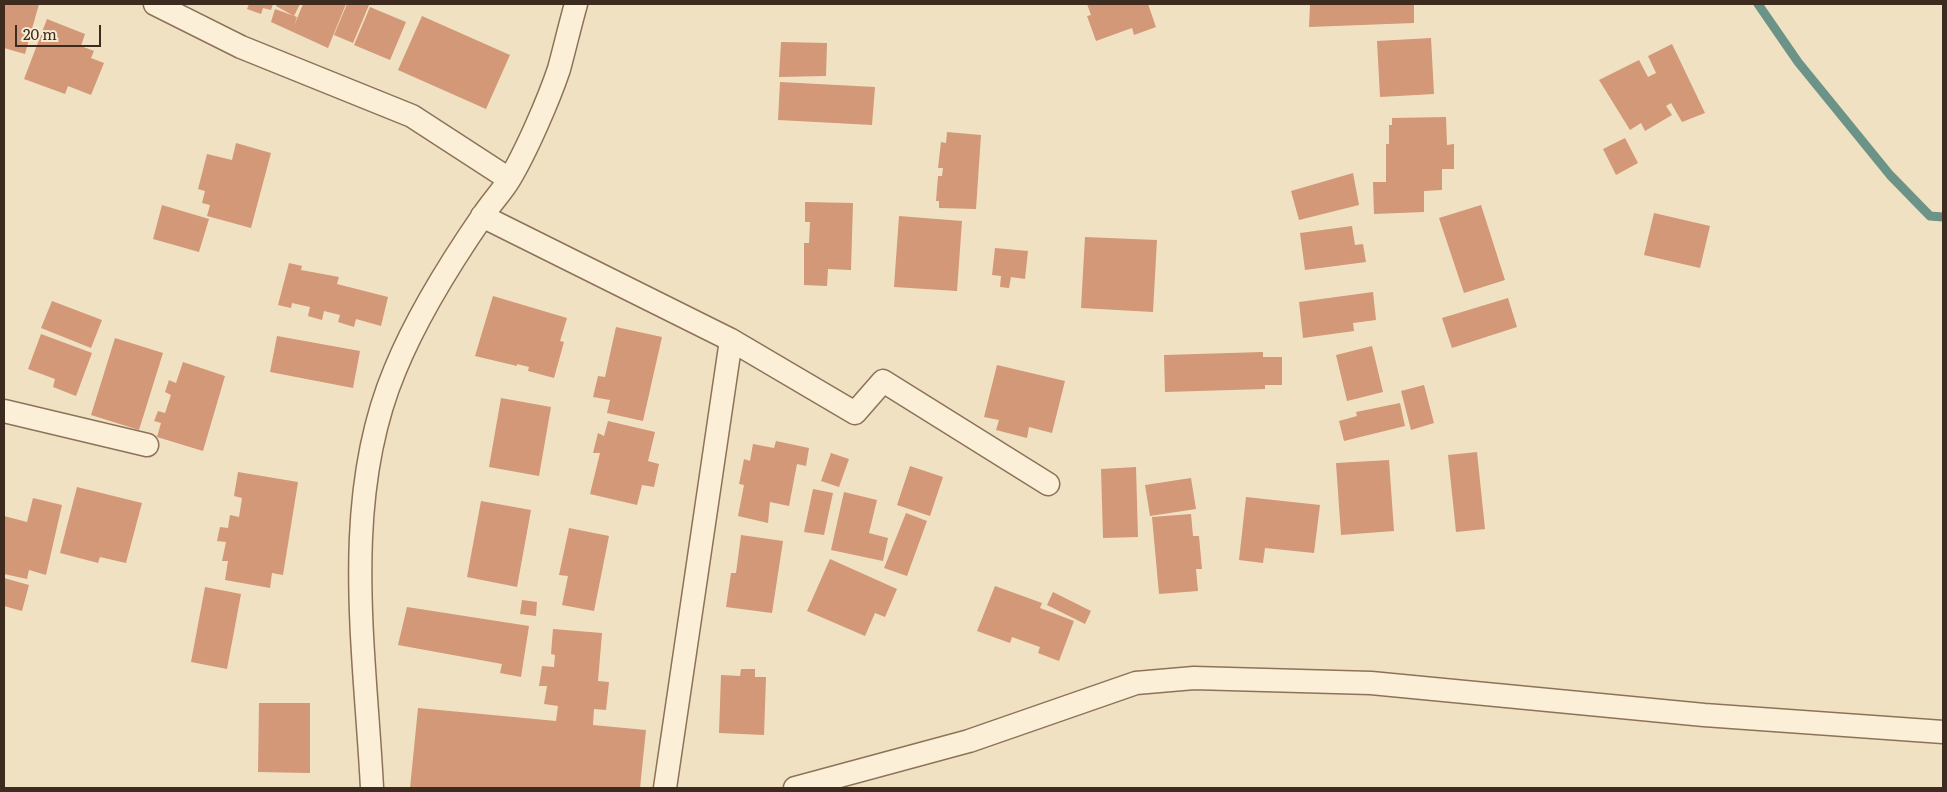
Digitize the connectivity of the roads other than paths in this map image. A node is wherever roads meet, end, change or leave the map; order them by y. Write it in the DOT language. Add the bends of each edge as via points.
graph roads {
  1 [pos="155,4"];
  2 [pos="576,4"];
  3 [pos="509,179"];
  4 [pos="482,216"];
  5 [pos="731,340"];
  6 [pos="4,411"];
  7 [pos="147,445"];
  8 [pos="1048,484"];
  9 [pos="1943,732"];
  10 [pos="372,788"];
  11 [pos="665,788"];
  12 [pos="795,788"];
  1 -- 3 [label="street" via="241,47 412,116"];
  2 -- 3 [label="street" via="558,70"];
  3 -- 4 [label="street"];
  4 -- 5 [label="street"];
  4 -- 10 [label="street" via="435,290 395,369 371,440 362,528 360,609"];
  5 -- 8 [label="street" via="855,413 883,381"];
  5 -- 11 [label="street"];
  6 -- 7 [label="street"];
  9 -- 12 [label="street" via="1704,715 1371,683 1194,678 1136,683 969,740"];
}
